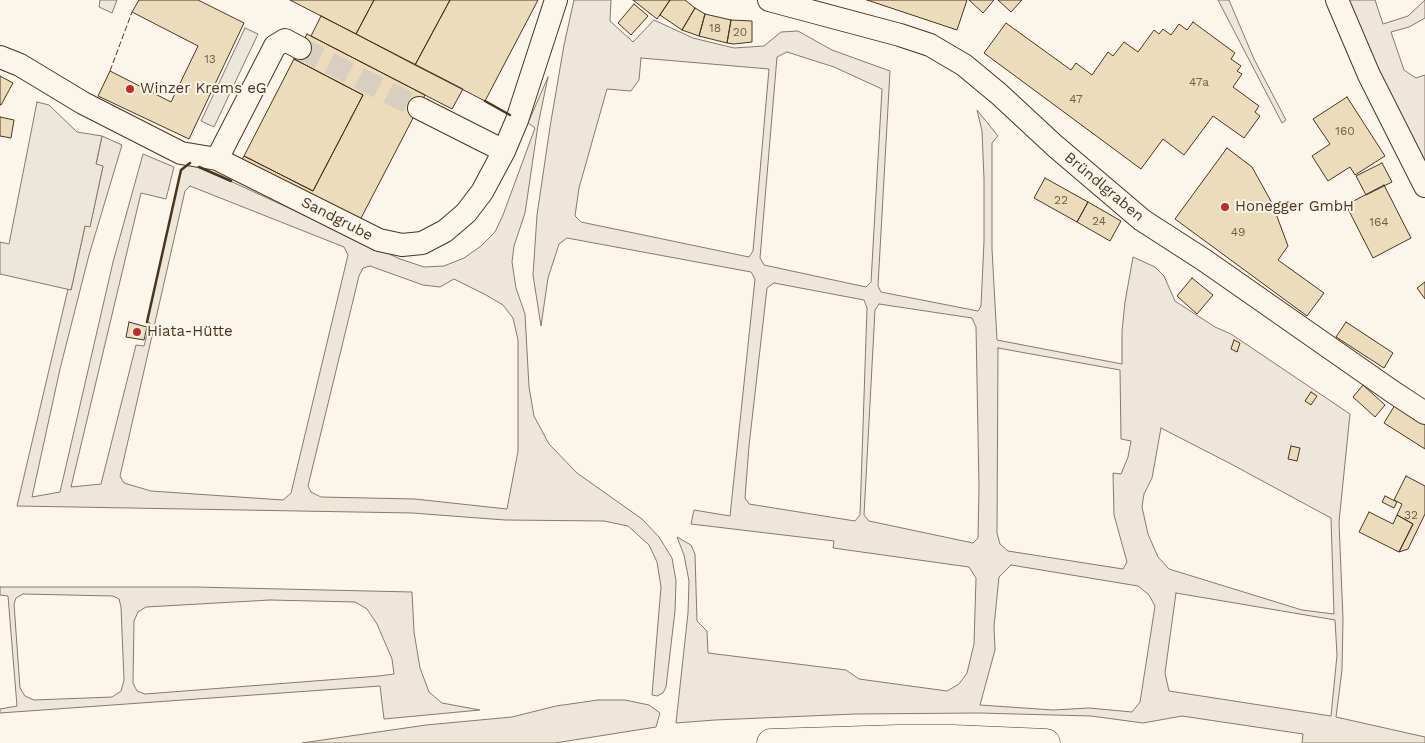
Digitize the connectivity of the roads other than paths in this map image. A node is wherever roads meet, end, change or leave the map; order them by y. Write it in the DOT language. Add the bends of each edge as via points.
graph roads {
  1 [pos="770,0"];
  2 [pos="1337,0"];
  3 [pos="552,10"];
  4 [pos="300,48"];
  5 [pos="10,61"];
  6 [pos="418,108"];
  7 [pos="504,151"];
  8 [pos="217,158"];
  9 [pos="1425,186"];
  10 [pos="1425,413"];
  11 [pos="771,743"];
  12 [pos="1046,743"];
  1 -- 10 [label="street, Bründlgraben" via="930,45 964,66 1142,220"];
  2 -- 9 [label="street" via="1369,75"];
  3 -- 7 [label="street, Sandgrube" via="528,90"];
  4 -- 8 [label="street" via="285,40 275,46"];
  5 -- 8 [label="street, Sandgrube" via="181,153"];
  6 -- 7 [label="street"];
  7 -- 8 [label="street, Sandgrube" via="482,192 466,213 445,231 422,243 402,245 379,240"];
  11 -- 12 [label="main road" via="898,739"];
}
